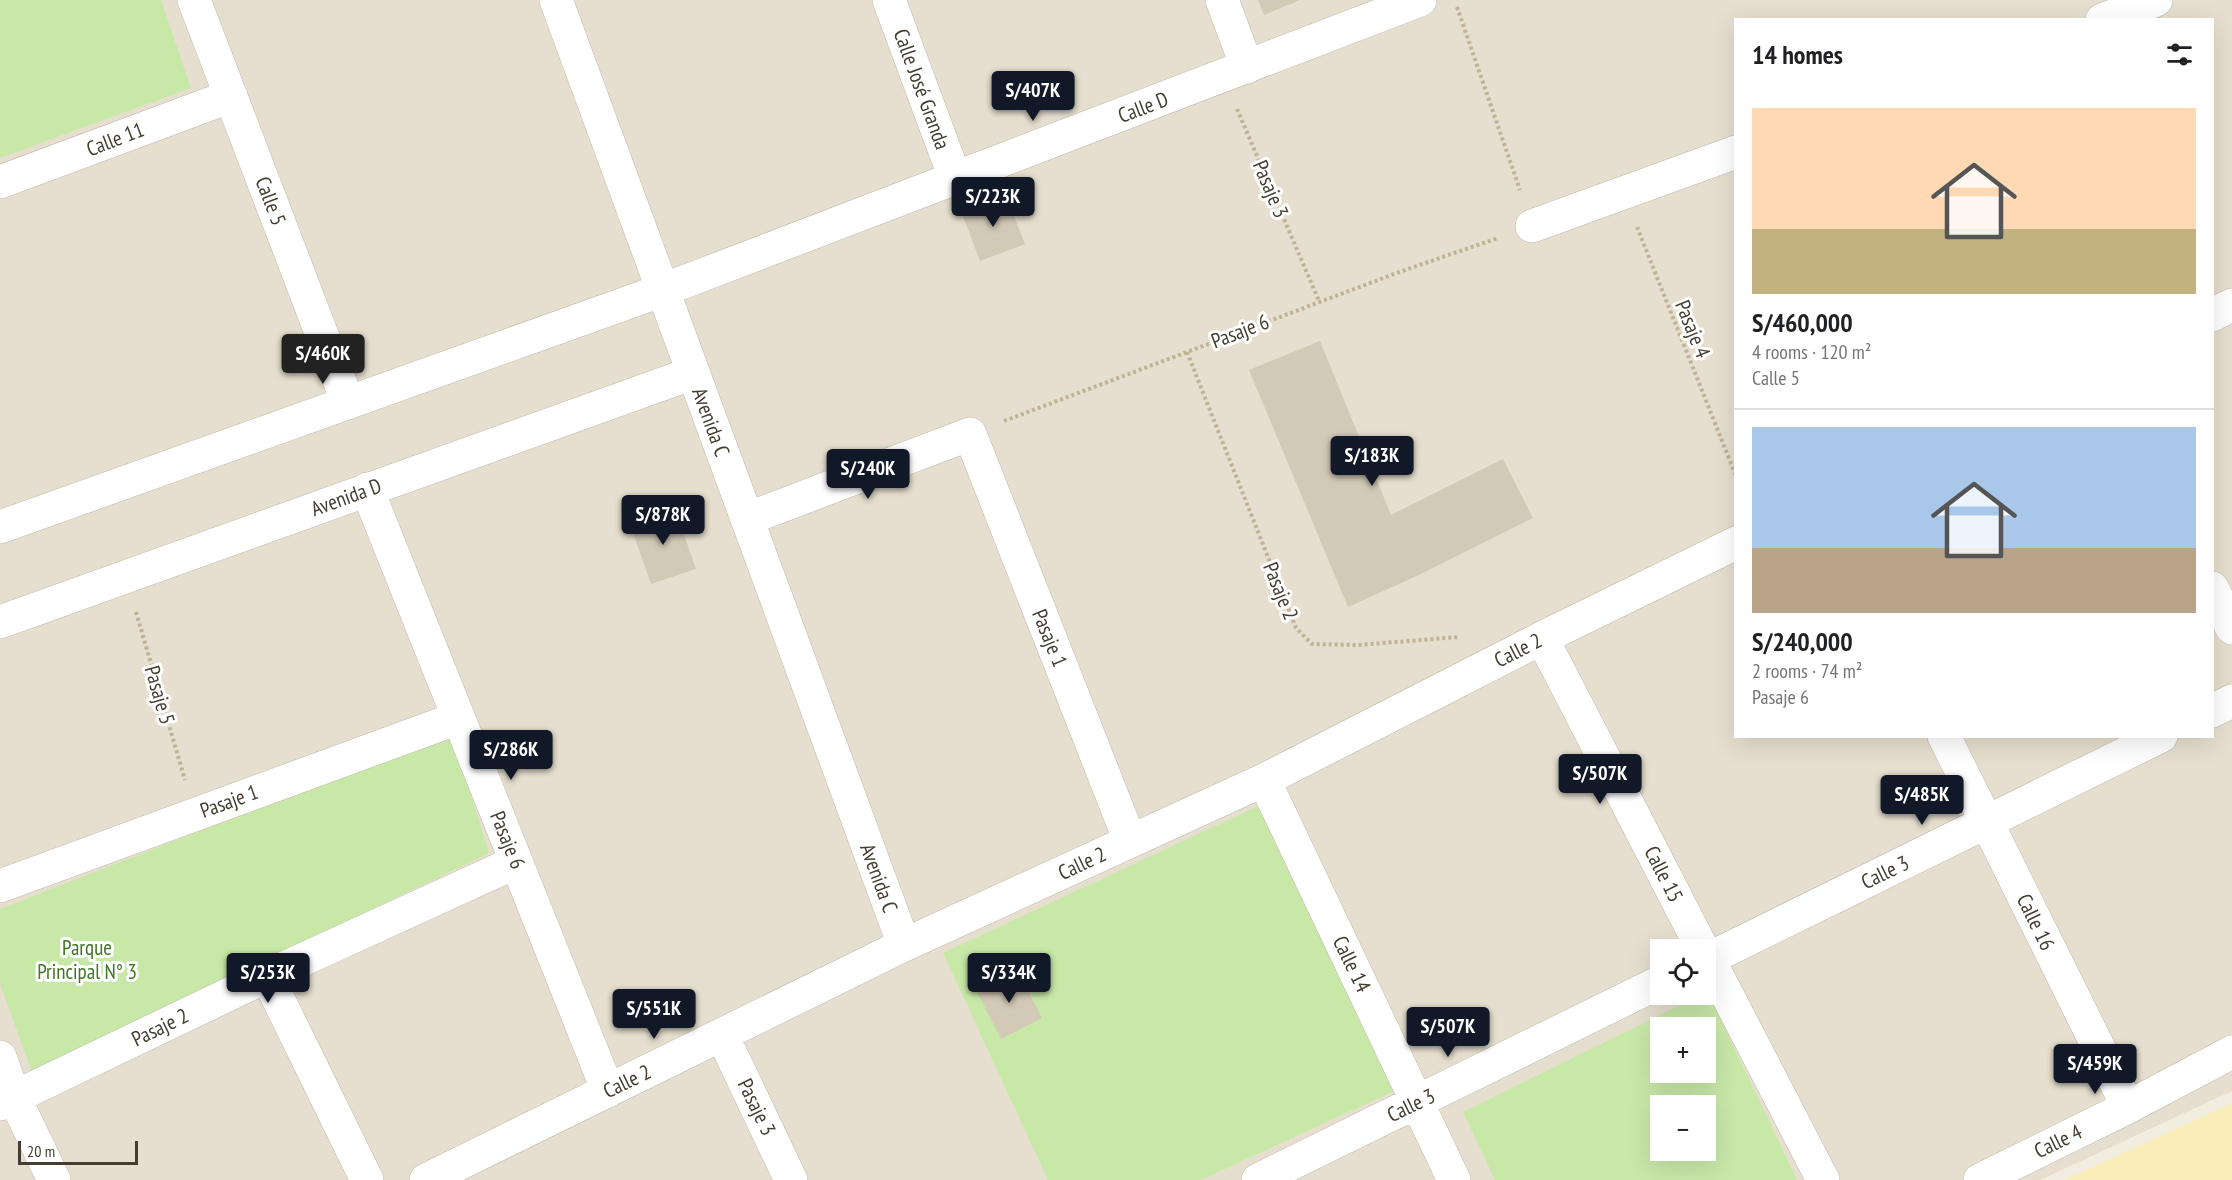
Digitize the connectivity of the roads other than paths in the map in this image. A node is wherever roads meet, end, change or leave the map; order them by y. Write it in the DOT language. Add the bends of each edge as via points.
graph roads {
  1 [pos="194,0"];
  2 [pos="556,0"];
  3 [pos="889,0"];
  4 [pos="1222,0"];
  5 [pos="1420,0"];
  6 [pos="2156,0"];
  7 [pos="2107,18"];
  8 [pos="1235,71"];
  9 [pos="231,96"];
  10 [pos="1734,153"];
  11 [pos="955,178"];
  12 [pos="0,182"];
  13 [pos="1532,226"];
  14 [pos="663,290"];
  15 [pos="2232,305"];
  16 [pos="2214,314"];
  17 [pos="693,373"];
  18 [pos="348,403"];
  19 [pos="368,489"];
  20 [pos="747,519"];
  21 [pos="0,527"];
  22 [pos="1734,544"];
  23 [pos="2214,592"];
  24 [pos="0,622"];
  25 [pos="2232,628"];
  26 [pos="1542,638"];
  27 [pos="2232,701"];
  28 [pos="2214,710"];
  29 [pos="458,718"];
  30 [pos="1945,738"];
  31 [pos="2157,738"];
  32 [pos="1264,780"];
  33 [pos="1986,822"];
  34 [pos="1130,841"];
  35 [pos="516,862"];
  36 [pos="0,886"];
  37 [pos="1697,939"];
  38 [pos="904,945"];
  39 [pos="1716,951"];
  40 [pos="1716,975"];
  41 [pos="267,976"];
  42 [pos="1650,987"];
  43 [pos="722,1035"];
  44 [pos="2232,1052"];
  45 [pos="0,1057"];
  46 [pos="608,1091"];
  47 [pos="7,1100"];
  48 [pos="1418,1102"];
  49 [pos="2128,1107"];
  50 [pos="54,1180"];
  51 [pos="367,1180"];
  52 [pos="426,1180"];
  53 [pos="791,1180"];
  54 [pos="1258,1180"];
  55 [pos="1454,1180"];
  56 [pos="1823,1180"];
  57 [pos="1980,1180"];
  1 -- 9 [label="street, Calle 5"];
  2 -- 14 [label="street, Avenida C"];
  3 -- 11 [label="street, Calle José Granda"];
  4 -- 8 [label="street"];
  5 -- 8 [label="street, Calle D"];
  6 -- 7 [label="street"];
  8 -- 11 [label="street, Calle D"];
  9 -- 12 [label="street, Calle 11"];
  9 -- 18 [label="street, Calle 5"];
  10 -- 13 [label="street"];
  11 -- 14 [label="street, Calle D"];
  14 -- 17 [label="street, Avenida C"];
  14 -- 18 [label="street"];
  15 -- 16 [label="street"];
  17 -- 19 [label="street, Avenida D"];
  17 -- 20 [label="street, Avenida C"];
  18 -- 21 [label="street"];
  19 -- 24 [label="street, Avenida D"];
  19 -- 29 [label="street, Pasaje 6"];
  20 -- 34 [label="street, Pasaje 1" via="970,434"];
  20 -- 38 [label="street, Avenida C"];
  22 -- 26 [label="street, Calle 2"];
  23 -- 25 [label="street"];
  26 -- 32 [label="street, Calle 2"];
  26 -- 37 [label="street, Calle 15"];
  27 -- 28 [label="street"];
  29 -- 35 [label="street, Pasaje 6"];
  29 -- 36 [label="street, Pasaje 1"];
  30 -- 33 [label="street, Calle 16"];
  31 -- 33 [label="street, Calle 3"];
  32 -- 34 [label="street, Calle 2"];
  32 -- 48 [label="street, Calle 14"];
  33 -- 39 [label="street, Calle 3"];
  33 -- 49 [label="street, Calle 16"];
  34 -- 38 [label="street, Calle 2"];
  35 -- 41 [label="street, Pasaje 2"];
  35 -- 46 [label="street, Pasaje 6"];
  38 -- 43 [label="street, Calle 2"];
  40 -- 56 [label="street, Calle 15"];
  41 -- 47 [label="street, Pasaje 2"];
  41 -- 51 [label="street"];
  42 -- 48 [label="street, Calle 3"];
  43 -- 46 [label="street, Calle 2"];
  43 -- 53 [label="street, Pasaje 3"];
  44 -- 49 [label="street, Calle 4"];
  45 -- 47 [label="street"];
  46 -- 52 [label="street, Calle 2"];
  47 -- 50 [label="street"];
  48 -- 54 [label="street, Calle 3"];
  48 -- 55 [label="street, Calle 14"];
  49 -- 57 [label="street, Calle 4"];
}
